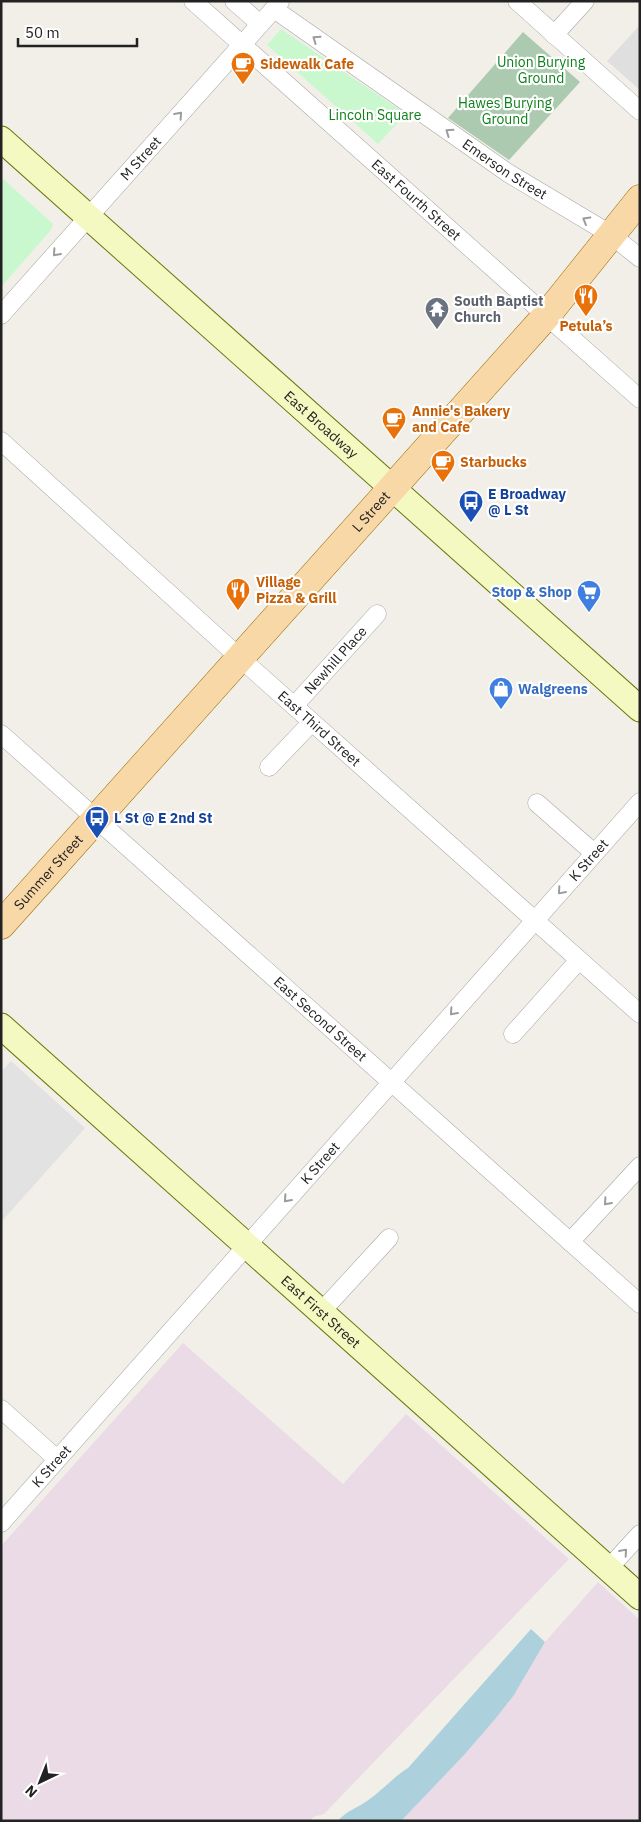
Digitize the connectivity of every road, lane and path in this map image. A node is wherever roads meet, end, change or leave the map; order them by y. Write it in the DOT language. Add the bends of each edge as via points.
graph roads {
  1 [pos="193,1"];
  2 [pos="234,1"];
  3 [pos="585,1"];
  4 [pos="525,4"];
  5 [pos="277,5"];
  6 [pos="260,24"];
  7 [pos="554,35"];
  8 [pos="242,45"];
  9 [pos="640,111"];
  10 [pos="1,140"];
  11 [pos="640,199"];
  12 [pos="89,217"];
  13 [pos="610,234"];
  14 [pos="640,258"];
  15 [pos="1,315"];
  16 [pos="546,315"];
  17 [pos="640,399"];
  18 [pos="1,441"];
  19 [pos="391,488"];
  20 [pos="377,614"];
  21 [pos="239,657"];
  22 [pos="294,706"];
  23 [pos="640,709"];
  24 [pos="312,722"];
  25 [pos="1,734"];
  26 [pos="269,767"];
  27 [pos="640,802"];
  28 [pos="537,803"];
  29 [pos="95,818"];
  30 [pos="594,853"];
  31 [pos="535,920"];
  32 [pos="1,925"];
  33 [pos="579,960"];
  34 [pos="640,1014"];
  35 [pos="1,1026"];
  36 [pos="513,1034"];
  37 [pos="391,1082"];
  38 [pos="640,1166"];
  39 [pos="389,1238"];
  40 [pos="570,1242"];
  41 [pos="247,1245"];
  42 [pos="640,1304"];
  43 [pos="321,1312"];
  44 [pos="1,1408"];
  45 [pos="57,1459"];
  46 [pos="1,1523"];
  47 [pos="640,1534"];
  48 [pos="608,1569"];
  49 [pos="640,1597"];
  1 -- 8 [label="street, East Fourth Street"];
  2 -- 6 [label="street"];
  3 -- 7 [label="street"];
  4 -- 7 [label="street"];
  5 -- 6 [label="street, M Street"];
  13 -- 5 [label="street, Emerson Street, one-way" via="508,173"];
  6 -- 8 [label="street, M Street"];
  7 -- 9 [label="street"];
  12 -- 8 [label="street, M Street, one-way"];
  8 -- 16 [label="street, East Fourth Street"];
  10 -- 12 [label="main road, East Broadway"];
  11 -- 13 [label="main road, L Street"];
  12 -- 15 [label="street, M Street, one-way"];
  12 -- 19 [label="main road, East Broadway"];
  13 -- 14 [label="street, Emerson Street"];
  13 -- 16 [label="main road, L Street"];
  16 -- 17 [label="street, East Fourth Street"];
  16 -- 19 [label="main road, L Street"];
  18 -- 21 [label="street, East Third Street"];
  19 -- 21 [label="main road, L Street"];
  19 -- 23 [label="main road, East Broadway"];
  20 -- 22 [label="street, Newhill Place"];
  21 -- 22 [label="street, East Third Street"];
  21 -- 29 [label="main road, L Street"];
  22 -- 24 [label="street, East Third Street"];
  24 -- 26 [label="street"];
  24 -- 31 [label="street, East Third Street"];
  25 -- 29 [label="street, East Second Street"];
  27 -- 30 [label="street, K Street"];
  28 -- 30 [label="street"];
  29 -- 32 [label="main road, Summer Street"];
  29 -- 37 [label="street, East Second Street"];
  30 -- 31 [label="street, K Street, one-way"];
  31 -- 33 [label="street, East Third Street"];
  31 -- 37 [label="street, K Street, one-way"];
  33 -- 34 [label="street, East Third Street"];
  33 -- 36 [label="street"];
  35 -- 41 [label="main road, East First Street"];
  37 -- 40 [label="street, East Second Street"];
  37 -- 41 [label="street, K Street, one-way"];
  38 -- 40 [label="street, one-way"];
  39 -- 43 [label="street"];
  40 -- 42 [label="street, East Second Street"];
  41 -- 43 [label="main road, East First Street"];
  41 -- 45 [label="street, K Street"];
  43 -- 48 [label="main road, East First Street"];
  44 -- 45 [label="street"];
  45 -- 46 [label="street, K Street"];
  48 -- 47 [label="street, one-way"];
  48 -- 49 [label="main road, East First Street"];
}
